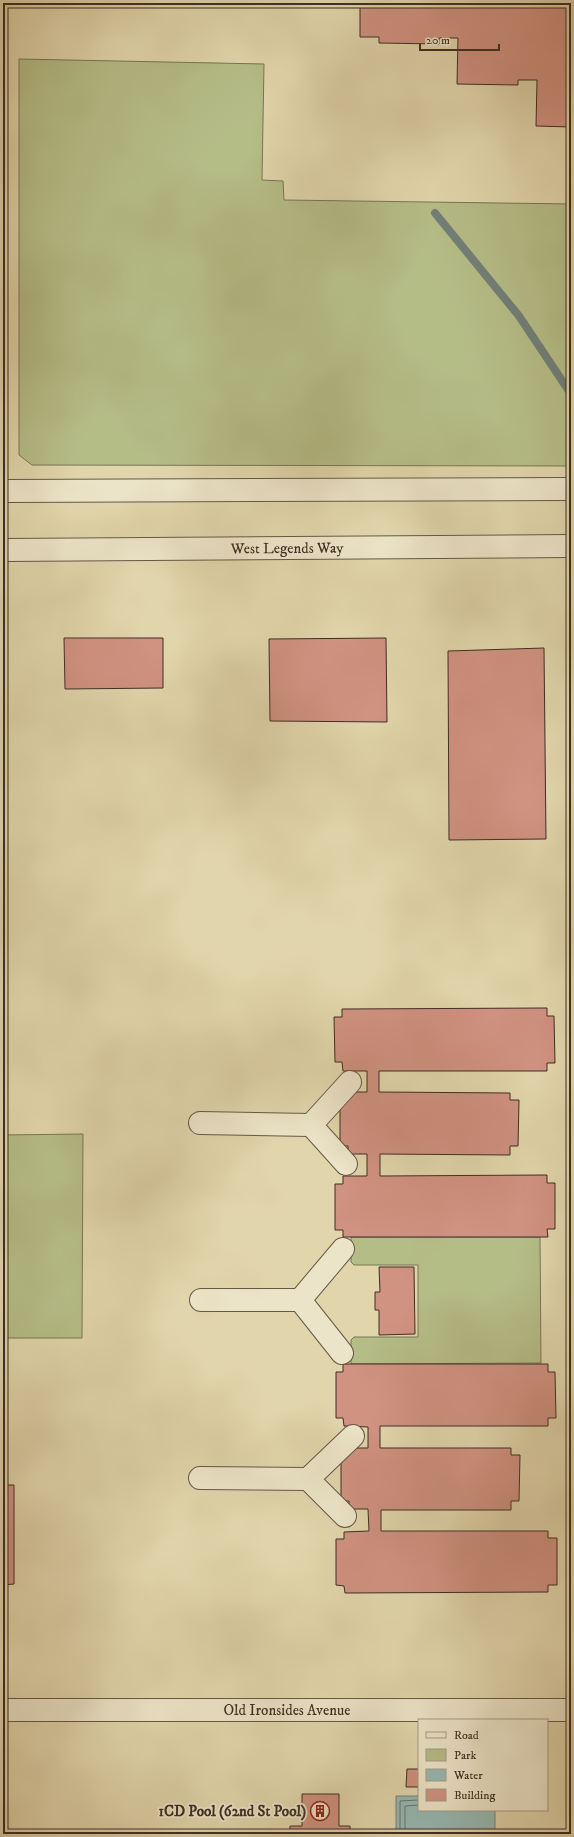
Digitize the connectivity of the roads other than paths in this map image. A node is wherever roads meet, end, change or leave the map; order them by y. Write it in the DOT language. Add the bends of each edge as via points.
graph roads {
  1 [pos="571,489"];
  2 [pos="3,491"];
  3 [pos="571,546"];
  4 [pos="3,550"];
  5 [pos="350,1082"];
  6 [pos="200,1123"];
  7 [pos="311,1125"];
  8 [pos="346,1164"];
  9 [pos="343,1249"];
  10 [pos="201,1300"];
  11 [pos="300,1300"];
  12 [pos="342,1353"];
  13 [pos="353,1436"];
  14 [pos="200,1478"];
  15 [pos="308,1479"];
  16 [pos="345,1516"];
  17 [pos="3,1710"];
  18 [pos="571,1710"];
  1 -- 2 [label="street"];
  3 -- 4 [label="street, West Legends Way"];
  5 -- 7 [label="street"];
  6 -- 7 [label="street"];
  7 -- 8 [label="street"];
  9 -- 11 [label="street"];
  10 -- 11 [label="street"];
  11 -- 12 [label="street"];
  13 -- 15 [label="street"];
  14 -- 15 [label="street"];
  15 -- 16 [label="street"];
  17 -- 18 [label="street, Old Ironsides Avenue"];
}
